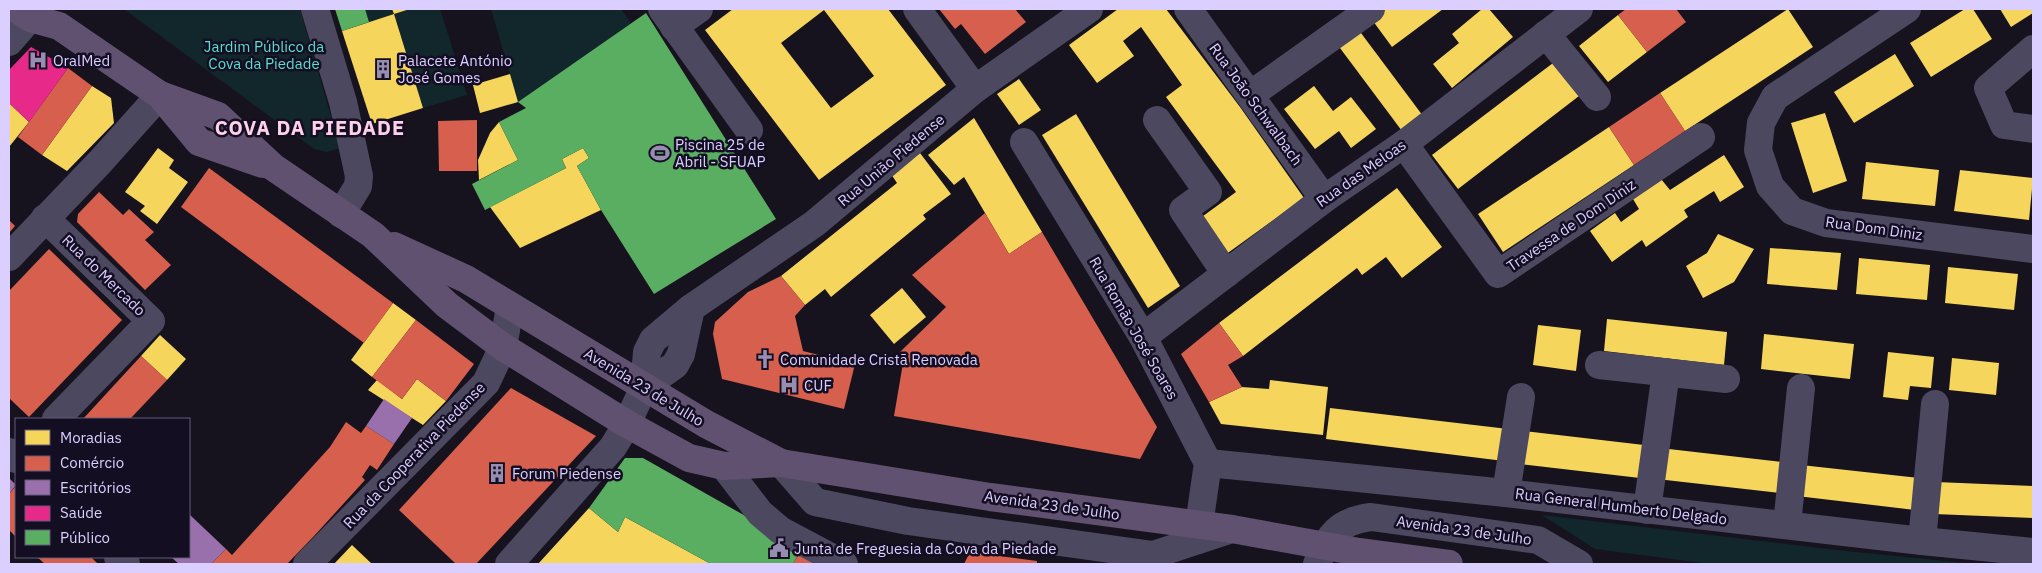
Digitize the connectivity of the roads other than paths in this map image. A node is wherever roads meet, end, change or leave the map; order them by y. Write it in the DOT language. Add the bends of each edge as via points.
graph roads {
  1 [pos="315,9"];
  2 [pos="699,9"];
  3 [pos="917,9"];
  4 [pos="1089,9"];
  5 [pos="1188,9"];
  6 [pos="1579,9"];
  7 [pos="1907,9"];
  8 [pos="1368,10"];
  9 [pos="668,18"];
  10 [pos="45,19"];
  11 [pos="1546,34"];
  12 [pos="9,42"];
  13 [pos="2033,49"];
  14 [pos="975,89"];
  15 [pos="160,95"];
  16 [pos="1250,95"];
  17 [pos="1597,97"];
  18 [pos="1157,120"];
  19 [pos="2033,129"];
  20 [pos="749,130"];
  21 [pos="1702,138"];
  22 [pos="1024,142"];
  23 [pos="1404,144"];
  24 [pos="1324,199"];
  25 [pos="340,214"];
  26 [pos="45,218"];
  27 [pos="373,235"];
  28 [pos="2033,248"];
  29 [pos="9,257"];
  30 [pos="1226,274"];
  31 [pos="510,306"];
  32 [pos="1143,337"];
  33 [pos="503,347"];
  34 [pos="1599,365"];
  35 [pos="1666,372"];
  36 [pos="1726,378"];
  37 [pos="644,387"];
  38 [pos="1801,388"];
  39 [pos="1521,397"];
  40 [pos="1935,404"];
  41 [pos="57,418"];
  42 [pos="627,424"];
  43 [pos="781,463"];
  44 [pos="1208,463"];
  45 [pos="724,466"];
  46 [pos="1506,493"];
  47 [pos="990,497"];
  48 [pos="1647,510"];
  49 [pos="1200,525"];
  50 [pos="1787,525"];
  51 [pos="1232,529"];
  52 [pos="985,533"];
  53 [pos="1922,541"];
  54 [pos="2033,552"];
  55 [pos="1320,555"];
  56 [pos="1361,558"];
  57 [pos="307,564"];
  58 [pos="509,564"];
  59 [pos="844,564"];
  60 [pos="1449,564"];
  61 [pos="1578,564"];
  1 -- 25 [label="street" via="344,102 359,176 358,186"];
  2 -- 9 [label="street"];
  3 -- 14 [label="street"];
  4 -- 14 [label="street, Rua União Piedense"];
  5 -- 16 [label="street, Rua João Schwalbach"];
  6 -- 11 [label="street, Rua das Meloas"];
  7 -- 28 [label="street, Rua Dom Diniz" via="1775,97 1761,123 1758,150 1770,186 1792,211 1826,223"];
  8 -- 16 [label="street"];
  9 -- 20 [label="street"];
  10 -- 12 [label="street"];
  10 -- 15 [label="main road"];
  11 -- 17 [label="street"];
  11 -- 23 [label="street, Rua das Meloas"];
  13 -- 19 [label="street" via="1988,88 2004,125"];
  14 -- 37 [label="street, Rua União Piedense" via="814,224 692,308 653,340 647,352"];
  15 -- 25 [label="main road" via="199,142 273,167"];
  15 -- 26 [label="street"];
  16 -- 24 [label="street, Rua João Schwalbach"];
  18 -- 30 [label="street" via="1208,192 1183,210"];
  21 -- 23 [label="street, Travessa de Dom Diniz" via="1498,274"];
  22 -- 32 [label="street, Rua Romão José Soares"];
  23 -- 24 [label="street, Rua das Meloas"];
  24 -- 30 [label="street, Rua das Meloas"];
  25 -- 27 [label="main road"];
  26 -- 29 [label="street"];
  26 -- 41 [label="street, Rua do Mercado" via="151,320"];
  27 -- 31 [label="main road, Avenida 23 de Julho" via="466,279"];
  27 -- 33 [label="main road, Avenida 23 de Julho" via="447,306"];
  30 -- 32 [label="street, Rua das Meloas"];
  31 -- 33 [label="street, Rua da Cooperativa Piedense"];
  31 -- 37 [label="main road, Avenida 23 de Julho"];
  32 -- 44 [label="street, Rua Romão José Soares"];
  33 -- 42 [label="main road, Avenida 23 de Julho"];
  33 -- 57 [label="street, Rua da Cooperativa Piedense" via="486,383"];
  34 -- 35 [label="street"];
  35 -- 36 [label="street"];
  35 -- 48 [label="street"];
  37 -- 42 [label="street, Rua União Piedense"];
  37 -- 43 [label="main road, Avenida 23 de Julho"];
  38 -- 50 [label="street"];
  39 -- 46 [label="street"];
  40 -- 53 [label="street"];
  42 -- 45 [label="main road, Avenida 23 de Julho" via="688,458"];
  42 -- 58 [label="street, Rua União Piedense" via="613,447"];
  43 -- 45 [label="main road, Avenida 23 de Julho"];
  43 -- 47 [label="main road, Avenida 23 de Julho"];
  43 -- 52 [label="street" via="815,502"];
  44 -- 46 [label="street, Rua General Humberto Delgado"];
  44 -- 49 [label="street"];
  45 -- 59 [label="street" via="760,513 780,530"];
  46 -- 48 [label="street, Rua General Humberto Delgado"];
  47 -- 49 [label="main road, Avenida 23 de Julho"];
  47 -- 52 [label="street"];
  48 -- 50 [label="street, Rua General Humberto Delgado"];
  49 -- 51 [label="main road, Avenida 23 de Julho"];
  50 -- 53 [label="street, Rua General Humberto Delgado"];
  51 -- 52 [label="street" via="1153,555"];
  51 -- 55 [label="main road, Avenida 23 de Julho"];
  53 -- 54 [label="street, Rua General Humberto Delgado"];
  55 -- 56 [label="main road, Avenida 23 de Julho"];
  55 -- 61 [label="street, Avenida 23 de Julho" via="1337,530 1358,519 1371,517 1538,540"];
  56 -- 60 [label="main road, Avenida 23 de Julho"];
}
